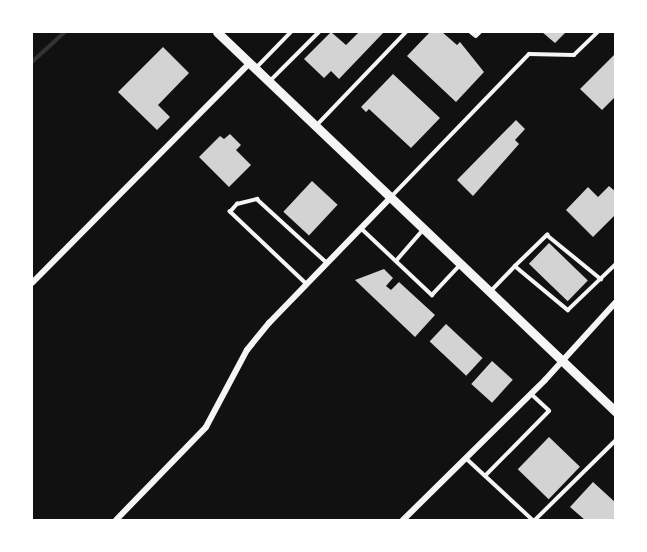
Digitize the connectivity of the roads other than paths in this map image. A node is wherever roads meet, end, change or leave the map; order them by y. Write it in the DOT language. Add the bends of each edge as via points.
graph roads {
  1 [pos="218,32"];
  2 [pos="291,32"];
  3 [pos="319,32"];
  4 [pos="406,32"];
  5 [pos="471,32"];
  6 [pos="480,32"];
  7 [pos="598,32"];
  8 [pos="253,66"];
  9 [pos="269,82"];
  10 [pos="316,126"];
  11 [pos="390,198"];
  12 [pos="361,228"];
  13 [pos="424,230"];
  14 [pos="396,261"];
  15 [pos="327,263"];
  16 [pos="460,264"];
  17 [pos="615,264"];
  18 [pos="515,266"];
  19 [pos="601,279"];
  20 [pos="32,284"];
  21 [pos="306,284"];
  22 [pos="490,292"];
  23 [pos="615,302"];
  24 [pos="561,361"];
  25 [pos="531,394"];
  26 [pos="615,412"];
  27 [pos="615,440"];
  28 [pos="466,458"];
  29 [pos="485,476"];
  30 [pos="116,520"];
  31 [pos="403,520"];
  32 [pos="534,520"];
  1 -- 8 [label="main road"];
  2 -- 8 [label="lane"];
  3 -- 9 [label="lane"];
  4 -- 10 [label="lane"];
  5 -- 6 [label="lane" via="476,36"];
  7 -- 11 [label="lane" via="574,55 529,54"];
  8 -- 9 [label="main road"];
  8 -- 20 [label="street"];
  9 -- 10 [label="main road"];
  10 -- 11 [label="main road"];
  11 -- 12 [label="street"];
  11 -- 13 [label="main road"];
  12 -- 14 [label="lane"];
  12 -- 15 [label="street"];
  13 -- 14 [label="lane"];
  13 -- 16 [label="main road"];
  14 -- 16 [label="lane" via="432,295"];
  15 -- 21 [label="street"];
  15 -- 21 [label="lane" via="257,199 237,204 230,212"];
  16 -- 22 [label="main road"];
  17 -- 19 [label="lane"];
  18 -- 19 [label="lane" via="568,310"];
  18 -- 19 [label="lane" via="547,235"];
  18 -- 22 [label="lane"];
  21 -- 30 [label="street" via="247,350 206,427"];
  22 -- 24 [label="main road"];
  23 -- 24 [label="street"];
  24 -- 25 [label="street"];
  24 -- 26 [label="main road"];
  25 -- 28 [label="street"];
  25 -- 29 [label="lane" via="549,411"];
  27 -- 32 [label="lane"];
  28 -- 29 [label="lane"];
  28 -- 31 [label="street"];
  29 -- 32 [label="lane"];
}
